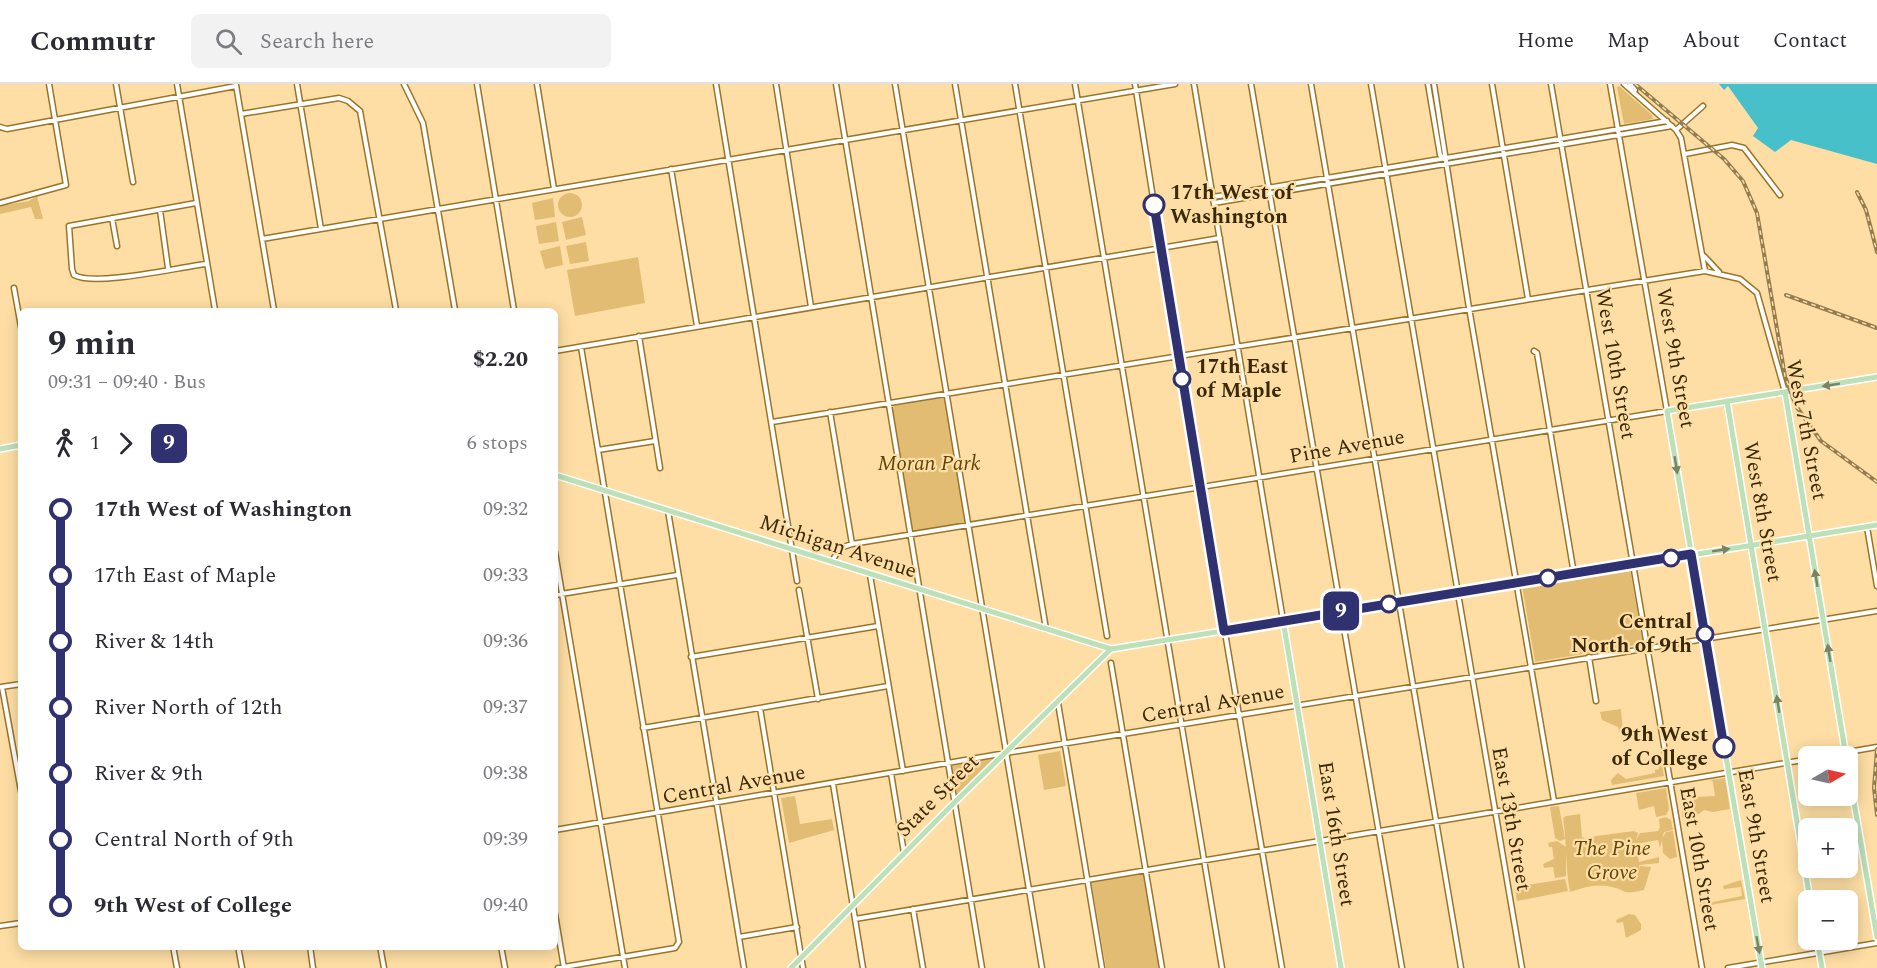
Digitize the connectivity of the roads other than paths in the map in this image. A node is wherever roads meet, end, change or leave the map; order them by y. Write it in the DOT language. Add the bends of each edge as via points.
graph roads {
  1 [pos="50,84"];
  2 [pos="116,84"];
  3 [pos="177,84"];
  4 [pos="297,84"];
  5 [pos="404,84"];
  6 [pos="477,84"];
  7 [pos="537,84"];
  8 [pos="716,84"];
  9 [pos="776,84"];
  10 [pos="836,84"];
  11 [pos="896,84"];
  12 [pos="955,84"];
  13 [pos="1015,84"];
  14 [pos="1075,84"];
  15 [pos="1135,84"];
  16 [pos="1174,84"];
  17 [pos="1194,84"];
  18 [pos="1251,84"];
  19 [pos="1311,84"];
  20 [pos="1371,84"];
  21 [pos="1428,84"];
  22 [pos="1434,84"];
  23 [pos="1492,84"];
  24 [pos="1551,84"];
  25 [pos="1624,84"];
  26 [pos="1629,84"];
  27 [pos="236,85"];
  28 [pos="1611,85"];
  29 [pos="1136,90"];
  30 [pos="179,97"];
  31 [pos="1641,98"];
  32 [pos="1078,100"];
  33 [pos="300,104"];
  34 [pos="1703,106"];
  35 [pos="120,107"];
  36 [pos="1019,110"];
  37 [pos="241,114"];
  38 [pos="55,120"];
  39 [pos="960,120"];
  40 [pos="1667,122"];
  41 [pos="1672,126"];
  42 [pos="0,127"];
  43 [pos="903,130"];
  44 [pos="1676,130"];
  45 [pos="1619,132"];
  46 [pos="845,140"];
  47 [pos="1561,142"];
  48 [pos="787,150"];
  49 [pos="1503,152"];
  50 [pos="1685,154"];
  51 [pos="728,160"];
  52 [pos="1444,162"];
  53 [pos="671,169"];
  54 [pos="1386,172"];
  55 [pos="1328,181"];
  56 [pos="133,182"];
  57 [pos="554,189"];
  58 [pos="1270,191"];
  59 [pos="1780,195"];
  60 [pos="1213,197"];
  61 [pos="496,199"];
  62 [pos="0,202"];
  63 [pos="196,203"];
  64 [pos="1214,203"];
  65 [pos="438,209"];
  66 [pos="159,210"];
  67 [pos="112,218"];
  68 [pos="381,219"];
  69 [pos="321,229"];
  70 [pos="1220,238"];
  71 [pos="262,239"];
  72 [pos="117,246"];
  73 [pos="1160,248"];
  74 [pos="1702,252"];
  75 [pos="1104,258"];
  76 [pos="206,264"];
  77 [pos="1044,267"];
  78 [pos="168,268"];
  79 [pos="1704,271"];
  80 [pos="1719,272"];
  81 [pos="986,278"];
  82 [pos="1644,281"];
  83 [pos="14,288"];
  84 [pos="928,288"];
  85 [pos="1587,290"];
  86 [pos="870,297"];
  87 [pos="1528,299"];
  88 [pos="811,307"];
  89 [pos="215,308"];
  90 [pos="274,308"];
  91 [pos="396,308"];
  92 [pos="454,308"];
  93 [pos="514,308"];
  94 [pos="1469,309"];
  95 [pos="18,310"];
  96 [pos="754,316"];
  97 [pos="1412,317"];
  98 [pos="697,326"];
  99 [pos="1353,327"];
  100 [pos="639,336"];
  101 [pos="1294,336"];
  102 [pos="1237,345"];
  103 [pos="581,347"];
  104 [pos="558,351"];
  105 [pos="1534,351"];
  106 [pos="1178,356"];
  107 [pos="1122,365"];
  108 [pos="1062,375"];
  109 [pos="1877,377"];
  110 [pos="1005,385"];
  111 [pos="1785,392"];
  112 [pos="946,394"];
  113 [pos="1727,401"];
  114 [pos="889,403"];
  115 [pos="1667,411"];
  116 [pos="830,412"];
  117 [pos="1609,420"];
  118 [pos="772,422"];
  119 [pos="1550,430"];
  120 [pos="1491,440"];
  121 [pos="656,441"];
  122 [pos="18,446"];
  123 [pos="0,449"];
  124 [pos="1434,449"];
  125 [pos="598,450"];
  126 [pos="1375,459"];
  127 [pos="660,468"];
  128 [pos="1316,469"];
  129 [pos="558,476"];
  130 [pos="1260,478"];
  131 [pos="1201,488"];
  132 [pos="604,490"];
  133 [pos="1143,498"];
  134 [pos="1086,507"];
  135 [pos="668,511"];
  136 [pos="1026,517"];
  137 [pos="1877,525"];
  138 [pos="968,526"];
  139 [pos="1867,527"];
  140 [pos="910,535"];
  141 [pos="1809,536"];
  142 [pos="852,544"];
  143 [pos="1750,545"];
  144 [pos="794,550"];
  145 [pos="1691,554"];
  146 [pos="831,562"];
  147 [pos="1634,564"];
  148 [pos="558,570"];
  149 [pos="1575,574"];
  150 [pos="677,575"];
  151 [pos="870,575"];
  152 [pos="797,581"];
  153 [pos="1516,583"];
  154 [pos="620,584"];
  155 [pos="1877,586"];
  156 [pos="799,590"];
  157 [pos="919,591"];
  158 [pos="1457,592"];
  159 [pos="562,594"];
  160 [pos="558,595"];
  161 [pos="1400,602"];
  162 [pos="983,610"];
  163 [pos="1341,611"];
  164 [pos="1877,611"];
  165 [pos="1824,619"];
  166 [pos="1283,620"];
  167 [pos="878,626"];
  168 [pos="1765,628"];
  169 [pos="1046,630"];
  170 [pos="1224,631"];
  171 [pos="1107,636"];
  172 [pos="808,638"];
  173 [pos="1706,639"];
  174 [pos="1167,641"];
  175 [pos="1648,649"];
  176 [pos="1111,650"];
  177 [pos="691,657"];
  178 [pos="1589,657"];
  179 [pos="1111,663"];
  180 [pos="1531,667"];
  181 [pos="1472,676"];
  182 [pos="18,684"];
  183 [pos="888,686"];
  184 [pos="1414,686"];
  185 [pos="1,687"];
  186 [pos="1356,696"];
  187 [pos="818,699"];
  188 [pos="1596,701"];
  189 [pos="1058,702"];
  190 [pos="1298,705"];
  191 [pos="760,708"];
  192 [pos="1239,715"];
  193 [pos="701,718"];
  194 [pos="1181,725"];
  195 [pos="643,728"];
  196 [pos="1123,735"];
  197 [pos="1064,744"];
  198 [pos="1845,746"];
  199 [pos="1877,747"];
  200 [pos="1858,751"];
  201 [pos="1006,753"];
  202 [pos="1798,760"];
  203 [pos="1787,762"];
  204 [pos="949,763"];
  205 [pos="903,771"];
  206 [pos="1728,772"];
  207 [pos="891,773"];
  208 [pos="18,775"];
  209 [pos="1670,781"];
  210 [pos="833,784"];
  211 [pos="774,794"];
  212 [pos="1554,801"];
  213 [pos="955,802"];
  214 [pos="715,804"];
  215 [pos="1855,806"];
  216 [pos="1494,811"];
  217 [pos="657,813"];
  218 [pos="1436,820"];
  219 [pos="599,823"];
  220 [pos="558,830"];
  221 [pos="1378,830"];
  222 [pos="1320,840"];
  223 [pos="1262,850"];
  224 [pos="904,853"];
  225 [pos="1204,859"];
  226 [pos="1145,869"];
  227 [pos="1087,878"];
  228 [pos="1028,888"];
  229 [pos="1808,890"];
  230 [pos="970,898"];
  231 [pos="853,904"];
  232 [pos="913,909"];
  233 [pos="855,919"];
  234 [pos="18,923"];
  235 [pos="0,926"];
  236 [pos="797,927"];
  237 [pos="558,932"];
  238 [pos="738,937"];
  239 [pos="1877,937"];
  240 [pos="1877,943"];
  241 [pos="174,950"];
  242 [pos="239,950"];
  243 [pos="311,950"];
  244 [pos="381,950"];
  245 [pos="502,950"];
  246 [pos="1819,950"];
  247 [pos="1819,953"];
  248 [pos="623,957"];
  249 [pos="802,957"];
  250 [pos="1761,965"];
  251 [pos="177,968"];
  252 [pos="242,968"];
  253 [pos="313,968"];
  254 [pos="384,968"];
  255 [pos="505,968"];
  256 [pos="558,968"];
  257 [pos="564,968"];
  258 [pos="625,968"];
  259 [pos="744,968"];
  260 [pos="791,968"];
  261 [pos="803,968"];
  262 [pos="863,968"];
  263 [pos="923,968"];
  264 [pos="982,968"];
  265 [pos="1042,968"];
  266 [pos="1102,968"];
  267 [pos="1162,968"];
  268 [pos="1222,968"];
  269 [pos="1282,968"];
  270 [pos="1341,968"];
  271 [pos="1402,968"];
  272 [pos="1461,968"];
  273 [pos="1522,968"];
  274 [pos="1702,968"];
  275 [pos="1728,968"];
  276 [pos="1822,968"];
  1 -- 38 [label="street"];
  2 -- 35 [label="street"];
  3 -- 30 [label="street"];
  4 -- 33 [label="street"];
  5 -- 65 [label="street" via="423,123"];
  6 -- 61 [label="street"];
  7 -- 57 [label="street"];
  8 -- 51 [label="street"];
  9 -- 48 [label="street"];
  10 -- 46 [label="street"];
  11 -- 43 [label="street"];
  12 -- 39 [label="street"];
  13 -- 36 [label="street"];
  14 -- 32 [label="street"];
  15 -- 29 [label="street"];
  16 -- 29 [label="street"];
  17 -- 60 [label="street"];
  18 -- 58 [label="street"];
  19 -- 55 [label="street"];
  20 -- 54 [label="street, East 13th Street"];
  21 -- 52 [label="street"];
  22 -- 52 [label="street"];
  23 -- 49 [label="street"];
  24 -- 47 [label="street, West 10th Street"];
  25 -- 31 [label="street"];
  26 -- 31 [label="street"];
  27 -- 30 [label="street"];
  27 -- 37 [label="street"];
  28 -- 45 [label="street, West 9th Street"];
  29 -- 32 [label="street"];
  29 -- 73 [label="street"];
  30 -- 35 [label="street"];
  30 -- 63 [label="street"];
  31 -- 40 [label="street"];
  32 -- 36 [label="street"];
  32 -- 75 [label="street"];
  33 -- 37 [label="street"];
  33 -- 68 [label="street" via="339,98 355,106 363,116"];
  33 -- 69 [label="street"];
  34 -- 44 [label="street"];
  35 -- 38 [label="street"];
  35 -- 56 [label="street"];
  36 -- 39 [label="street"];
  36 -- 77 [label="street"];
  37 -- 71 [label="street"];
  38 -- 42 [label="street"];
  38 -- 62 [label="street" via="66,185"];
  39 -- 43 [label="street"];
  39 -- 81 [label="street"];
  40 -- 41 [label="street"];
  40 -- 45 [label="street"];
  41 -- 44 [label="street"];
  41 -- 45 [label="street"];
  43 -- 46 [label="street"];
  43 -- 84 [label="street"];
  44 -- 50 [label="street"];
  45 -- 47 [label="street"];
  45 -- 82 [label="street, West 9th Street"];
  46 -- 48 [label="street"];
  46 -- 86 [label="street"];
  47 -- 49 [label="street"];
  47 -- 85 [label="street, West 10th Street"];
  48 -- 51 [label="street"];
  48 -- 88 [label="street"];
  49 -- 52 [label="street"];
  49 -- 87 [label="street"];
  50 -- 59 [label="street" via="1732,145 1744,148"];
  50 -- 74 [label="street"];
  51 -- 53 [label="street"];
  51 -- 96 [label="street"];
  52 -- 54 [label="street"];
  52 -- 94 [label="street"];
  53 -- 57 [label="street"];
  53 -- 98 [label="street"];
  54 -- 55 [label="street"];
  54 -- 97 [label="street, East 13th Street"];
  55 -- 58 [label="street"];
  55 -- 99 [label="street"];
  57 -- 61 [label="street"];
  58 -- 60 [label="street"];
  58 -- 64 [label="street"];
  58 -- 101 [label="street"];
  60 -- 64 [label="street"];
  61 -- 65 [label="street"];
  61 -- 93 [label="street"];
  63 -- 66 [label="street"];
  63 -- 76 [label="street"];
  64 -- 70 [label="street"];
  65 -- 68 [label="street"];
  65 -- 92 [label="street"];
  66 -- 67 [label="street"];
  66 -- 78 [label="street"];
  67 -- 72 [label="street"];
  67 -- 78 [label="street" via="68,227 74,275 81,279 116,278"];
  68 -- 69 [label="street"];
  68 -- 91 [label="street"];
  69 -- 71 [label="street"];
  70 -- 73 [label="street"];
  70 -- 102 [label="street"];
  71 -- 90 [label="street"];
  73 -- 75 [label="street"];
  73 -- 106 [label="street"];
  74 -- 79 [label="street"];
  74 -- 80 [label="street, West 7th Street"];
  75 -- 77 [label="street"];
  75 -- 107 [label="street"];
  76 -- 78 [label="street"];
  76 -- 89 [label="street"];
  77 -- 81 [label="street"];
  77 -- 108 [label="street"];
  79 -- 80 [label="street, West 7th Street"];
  79 -- 82 [label="street, West 7th Street"];
  80 -- 111 [label="street, West 7th Street" via="1750,285 1759,296"];
  81 -- 84 [label="street"];
  81 -- 110 [label="street"];
  82 -- 85 [label="street, West 7th Street"];
  82 -- 115 [label="street, West 9th Street"];
  83 -- 95 [label="street"];
  84 -- 86 [label="street"];
  84 -- 112 [label="street"];
  85 -- 87 [label="street, West 7th Street"];
  85 -- 117 [label="street, West 10th Street"];
  86 -- 88 [label="street"];
  86 -- 114 [label="street"];
  87 -- 94 [label="street, West 7th Street"];
  88 -- 96 [label="street"];
  94 -- 97 [label="street, West 7th Street"];
  94 -- 120 [label="street"];
  96 -- 98 [label="street"];
  96 -- 118 [label="street"];
  97 -- 99 [label="street, West 7th Street"];
  97 -- 124 [label="street, East 13th Street"];
  98 -- 100 [label="street"];
  99 -- 101 [label="street, West 7th Street"];
  99 -- 126 [label="street"];
  100 -- 103 [label="street"];
  100 -- 121 [label="street"];
  101 -- 102 [label="street, West 7th Street"];
  101 -- 128 [label="street"];
  102 -- 106 [label="street, West 7th Street"];
  102 -- 130 [label="street"];
  103 -- 104 [label="street"];
  103 -- 125 [label="street"];
  105 -- 119 [label="street"];
  106 -- 107 [label="street, West 7th Street"];
  106 -- 131 [label="street"];
  107 -- 108 [label="street, West 7th Street"];
  107 -- 133 [label="street"];
  108 -- 110 [label="street, West 7th Street"];
  108 -- 134 [label="street"];
  109 -- 111 [label="main road, Pine Avenue, one-way"];
  110 -- 112 [label="street, West 7th Street"];
  110 -- 136 [label="street"];
  111 -- 113 [label="main road, Pine Avenue"];
  111 -- 141 [label="main road, West 7th Street"];
  112 -- 114 [label="street, West 7th Street"];
  112 -- 138 [label="street"];
  113 -- 115 [label="main road, Pine Avenue"];
  113 -- 143 [label="main road, West 8th Street"];
  114 -- 116 [label="street, West 7th Street"];
  114 -- 140 [label="street"];
  115 -- 117 [label="street, Pine Avenue"];
  115 -- 145 [label="main road, West 9th Street, one-way"];
  116 -- 118 [label="street, West 7th Street"];
  116 -- 142 [label="street"];
  117 -- 119 [label="street, Pine Avenue"];
  117 -- 147 [label="street, West 10th Street"];
  118 -- 144 [label="street"];
  119 -- 120 [label="street, Pine Avenue"];
  119 -- 149 [label="street"];
  120 -- 124 [label="street, Pine Avenue"];
  120 -- 153 [label="street"];
  121 -- 125 [label="street"];
  121 -- 127 [label="street"];
  122 -- 123 [label="main road"];
  124 -- 126 [label="street, Pine Avenue"];
  124 -- 158 [label="street, East 13th Street"];
  125 -- 132 [label="street"];
  126 -- 128 [label="street, Pine Avenue"];
  126 -- 161 [label="street"];
  128 -- 130 [label="street, Pine Avenue"];
  128 -- 163 [label="street"];
  129 -- 132 [label="main road, Michigan Avenue"];
  130 -- 131 [label="street, Pine Avenue"];
  130 -- 166 [label="street"];
  131 -- 133 [label="street, Pine Avenue"];
  131 -- 170 [label="street"];
  132 -- 135 [label="main road, Michigan Avenue"];
  132 -- 154 [label="street"];
  133 -- 134 [label="street, Pine Avenue"];
  133 -- 174 [label="street"];
  134 -- 136 [label="street, Pine Avenue"];
  134 -- 171 [label="street"];
  135 -- 144 [label="main road, Michigan Avenue"];
  135 -- 150 [label="street"];
  136 -- 138 [label="street, Pine Avenue"];
  136 -- 169 [label="street"];
  137 -- 139 [label="main road"];
  138 -- 140 [label="street, Pine Avenue"];
  138 -- 162 [label="street"];
  139 -- 141 [label="main road"];
  139 -- 155 [label="street"];
  140 -- 142 [label="street, Pine Avenue"];
  140 -- 157 [label="street"];
  141 -- 143 [label="main road"];
  165 -- 141 [label="main road, West 7th Street, one-way"];
  142 -- 146 [label="street" via="840,548"];
  145 -- 143 [label="main road, one-way"];
  143 -- 168 [label="main road, West 8th Street"];
  144 -- 146 [label="main road, Michigan Avenue"];
  144 -- 152 [label="street"];
  145 -- 147 [label="main road"];
  145 -- 173 [label="main road, West 9th Street"];
  146 -- 151 [label="main road, Michigan Avenue"];
  147 -- 149 [label="main road"];
  147 -- 175 [label="street, West 10th Street"];
  148 -- 159 [label="street"];
  149 -- 153 [label="main road"];
  150 -- 154 [label="street"];
  150 -- 177 [label="street"];
  151 -- 157 [label="main road, Michigan Avenue"];
  151 -- 167 [label="street"];
  153 -- 158 [label="main road"];
  153 -- 180 [label="street"];
  154 -- 159 [label="street"];
  154 -- 195 [label="street"];
  156 -- 172 [label="street"];
  157 -- 162 [label="main road, Michigan Avenue"];
  157 -- 204 [label="street"];
  158 -- 161 [label="main road"];
  158 -- 181 [label="street, East 13th Street"];
  159 -- 160 [label="street"];
  159 -- 219 [label="street"];
  161 -- 163 [label="main road"];
  161 -- 184 [label="street"];
  162 -- 169 [label="main road, Michigan Avenue"];
  162 -- 201 [label="street"];
  163 -- 166 [label="main road"];
  163 -- 186 [label="street"];
  164 -- 165 [label="street, Central Avenue"];
  165 -- 168 [label="street, Central Avenue"];
  198 -- 165 [label="main road, West 7th Street, one-way"];
  166 -- 170 [label="main road"];
  166 -- 190 [label="main road, East 16th Street"];
  167 -- 172 [label="street"];
  167 -- 183 [label="street"];
  168 -- 173 [label="street, Central Avenue"];
  203 -- 168 [label="main road, West 8th Street, one-way"];
  169 -- 176 [label="main road, Michigan Avenue"];
  170 -- 174 [label="main road"];
  170 -- 192 [label="street"];
  172 -- 177 [label="street"];
  172 -- 187 [label="street"];
  173 -- 175 [label="street, Central Avenue"];
  173 -- 206 [label="main road, East 9th Street"];
  174 -- 176 [label="main road"];
  174 -- 194 [label="street"];
  175 -- 178 [label="street, Central Avenue"];
  175 -- 209 [label="street, East 10th Street"];
  176 -- 189 [label="main road, State Street"];
  177 -- 193 [label="street"];
  178 -- 180 [label="street, Central Avenue"];
  178 -- 188 [label="street"];
  179 -- 196 [label="street"];
  180 -- 181 [label="street, Central Avenue"];
  180 -- 212 [label="street"];
  181 -- 184 [label="street, Central Avenue"];
  181 -- 216 [label="street, East 13th Street"];
  182 -- 185 [label="street"];
  183 -- 187 [label="street"];
  183 -- 205 [label="street"];
  184 -- 186 [label="street, Central Avenue"];
  184 -- 218 [label="street"];
  185 -- 208 [label="street"];
  186 -- 190 [label="street, Central Avenue"];
  186 -- 221 [label="street"];
  187 -- 191 [label="street"];
  189 -- 197 [label="street"];
  189 -- 201 [label="main road, State Street"];
  190 -- 192 [label="street, Central Avenue"];
  190 -- 222 [label="main road, East 16th Street"];
  191 -- 193 [label="street"];
  191 -- 211 [label="street"];
  192 -- 194 [label="street, Central Avenue"];
  192 -- 223 [label="street"];
  193 -- 195 [label="street"];
  193 -- 214 [label="street"];
  194 -- 196 [label="street, Central Avenue"];
  194 -- 225 [label="street"];
  195 -- 217 [label="street"];
  196 -- 197 [label="street, Central Avenue"];
  196 -- 226 [label="street"];
  197 -- 201 [label="street, Central Avenue"];
  197 -- 227 [label="street"];
  199 -- 200 [label="street"];
  201 -- 204 [label="street, Central Avenue"];
  201 -- 213 [label="main road, State Street"];
  201 -- 228 [label="street"];
  202 -- 203 [label="street"];
  203 -- 206 [label="street"];
  203 -- 229 [label="main road, West 8th Street"];
  204 -- 205 [label="street, Central Avenue"];
  204 -- 213 [label="street"];
  205 -- 207 [label="street, Central Avenue"];
  206 -- 209 [label="street"];
  206 -- 250 [label="main road, East 9th Street, one-way"];
  207 -- 210 [label="street, Central Avenue"];
  207 -- 224 [label="street"];
  209 -- 212 [label="street"];
  209 -- 274 [label="street, East 10th Street"];
  210 -- 211 [label="street, Central Avenue"];
  210 -- 231 [label="street"];
  211 -- 214 [label="street, Central Avenue"];
  211 -- 236 [label="street"];
  212 -- 216 [label="street"];
  213 -- 224 [label="main road, State Street"];
  213 -- 230 [label="street"];
  214 -- 217 [label="street, Central Avenue"];
  214 -- 238 [label="street"];
  215 -- 239 [label="main road"];
  216 -- 218 [label="street"];
  216 -- 273 [label="street, East 13th Street"];
  217 -- 219 [label="street, Central Avenue"];
  217 -- 248 [label="street" via="678,947"];
  218 -- 221 [label="street"];
  218 -- 272 [label="street"];
  219 -- 220 [label="street, Central Avenue"];
  219 -- 248 [label="street"];
  221 -- 222 [label="street"];
  221 -- 271 [label="street"];
  222 -- 223 [label="street"];
  222 -- 270 [label="main road, East 16th Street"];
  223 -- 225 [label="street"];
  223 -- 269 [label="street"];
  224 -- 231 [label="main road, State Street"];
  225 -- 226 [label="street"];
  225 -- 268 [label="street"];
  226 -- 227 [label="street"];
  226 -- 267 [label="street"];
  227 -- 228 [label="street"];
  227 -- 266 [label="street"];
  228 -- 230 [label="street"];
  228 -- 265 [label="street"];
  230 -- 232 [label="street"];
  230 -- 264 [label="street"];
  231 -- 233 [label="street"];
  231 -- 249 [label="main road, State Street"];
  232 -- 233 [label="street"];
  232 -- 263 [label="street"];
  233 -- 262 [label="street"];
  234 -- 235 [label="street"];
  236 -- 238 [label="street"];
  236 -- 249 [label="street"];
  237 -- 257 [label="street"];
  238 -- 259 [label="street"];
  240 -- 247 [label="street"];
  241 -- 251 [label="street"];
  242 -- 252 [label="street"];
  243 -- 253 [label="street"];
  244 -- 254 [label="street"];
  245 -- 255 [label="street"];
  246 -- 247 [label="main road"];
  247 -- 250 [label="street"];
  247 -- 276 [label="main road"];
  248 -- 257 [label="street"];
  248 -- 258 [label="street"];
  249 -- 260 [label="main road, State Street"];
  249 -- 261 [label="street"];
  250 -- 275 [label="street"];
  256 -- 257 [label="street"];
}
